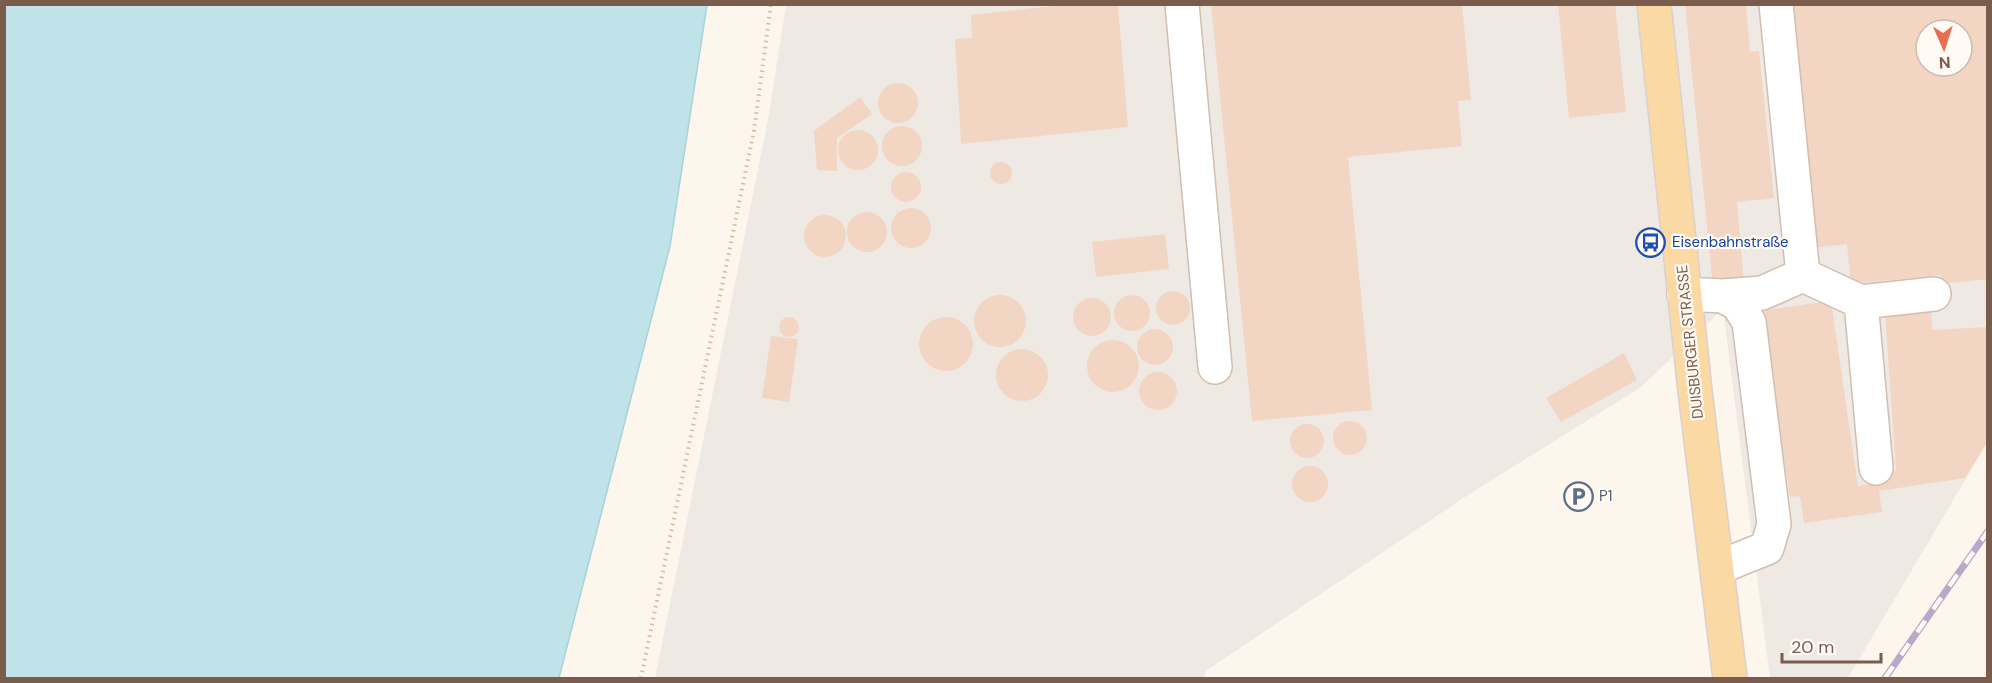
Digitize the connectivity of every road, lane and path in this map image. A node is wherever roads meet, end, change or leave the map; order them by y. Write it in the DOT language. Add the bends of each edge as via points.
graph roads {
  1 [pos="771,4"];
  2 [pos="1182,4"];
  3 [pos="1654,4"];
  4 [pos="1776,4"];
  5 [pos="1803,275"];
  6 [pos="1684,294"];
  7 [pos="1934,294"];
  8 [pos="1722,296"];
  9 [pos="1862,302"];
  10 [pos="1215,367"];
  11 [pos="1876,468"];
  12 [pos="1717,568"];
  13 [pos="641,678"];
  14 [pos="1730,678"];
  1 -- 13 [label="path" via="754,131"];
  2 -- 10 [label="lane"];
  3 -- 6 [label="main road, DUISBURGER STRASSE"];
  4 -- 5 [label="lane"];
  5 -- 8 [label="lane" via="1762,293"];
  5 -- 9 [label="lane"];
  6 -- 8 [label="lane"];
  6 -- 12 [label="main road, DUISBURGER STRASSE"];
  7 -- 9 [label="lane"];
  8 -- 12 [label="lane" via="1738,304 1749,322 1774,524 1767,549"];
  9 -- 11 [label="lane"];
  12 -- 14 [label="main road, DUISBURGER STRASSE"];
}
